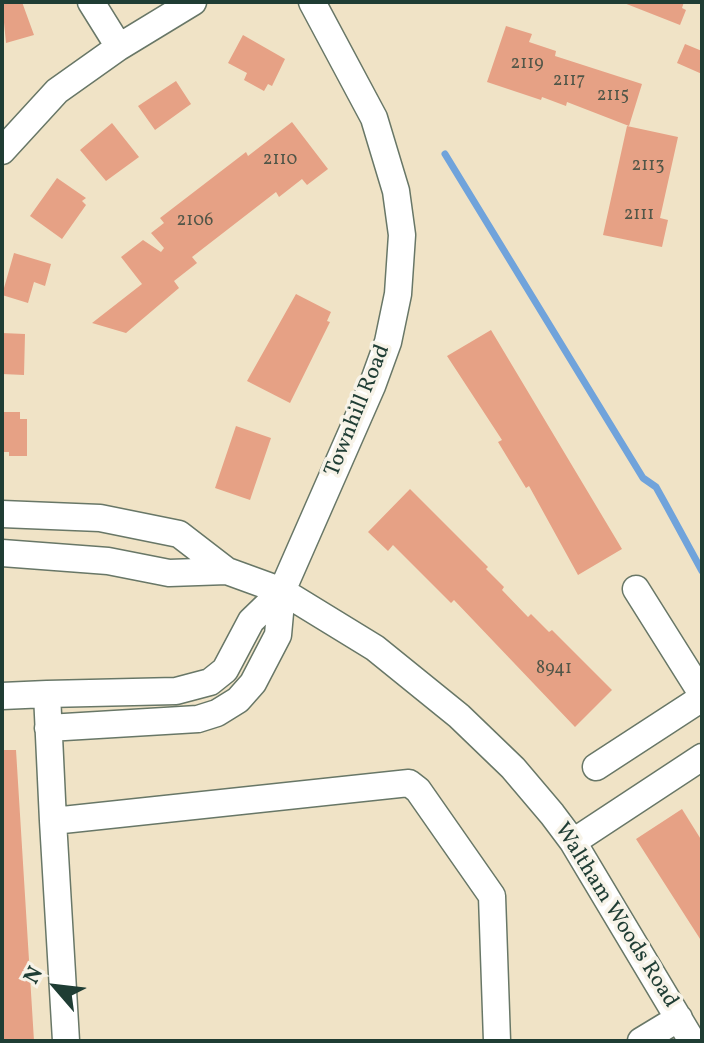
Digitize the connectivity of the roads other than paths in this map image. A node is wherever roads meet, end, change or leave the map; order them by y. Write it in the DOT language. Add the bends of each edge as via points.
graph roads {
  1 [pos="91,2"];
  2 [pos="193,2"];
  3 [pos="312,2"];
  4 [pos="119,47"];
  5 [pos="2,151"];
  6 [pos="2,514"];
  7 [pos="2,553"];
  8 [pos="227,571"];
  9 [pos="636,589"];
  10 [pos="282,591"];
  11 [pos="47,694"];
  12 [pos="2,696"];
  13 [pos="702,696"];
  14 [pos="48,728"];
  15 [pos="702,757"];
  16 [pos="596,767"];
  17 [pos="53,821"];
  18 [pos="573,842"];
  19 [pos="679,1018"];
  20 [pos="66,1041"];
  21 [pos="497,1041"];
  22 [pos="641,1041"];
  23 [pos="692,1041"];
  1 -- 4 [label="street"];
  2 -- 4 [label="street"];
  3 -- 10 [label="street, Townhill Road" via="374,118 388,156 402,235 388,342"];
  4 -- 5 [label="street" via="57,91"];
  6 -- 8 [label="street, Waltham Woods Road" via="100,518 179,534"];
  7 -- 8 [label="street, Waltham Woods Road" via="93,559 169,573"];
  8 -- 10 [label="street, Waltham Woods Road"];
  9 -- 13 [label="street"];
  10 -- 11 [label="street" via="251,621 225,670 202,685 176,691"];
  10 -- 14 [label="street" via="278,635 266,660 238,700 217,713 198,719"];
  10 -- 18 [label="street, Waltham Woods Road" via="375,648 449,707 513,768"];
  11 -- 12 [label="street"];
  11 -- 14 [label="street"];
  13 -- 16 [label="street"];
  14 -- 17 [label="street"];
  15 -- 18 [label="street"];
  17 -- 20 [label="street"];
  17 -- 21 [label="street" via="409,783 492,896"];
  18 -- 19 [label="street, Waltham Woods Road"];
  19 -- 22 [label="street"];
  19 -- 23 [label="street, Waltham Woods Road"];
}
